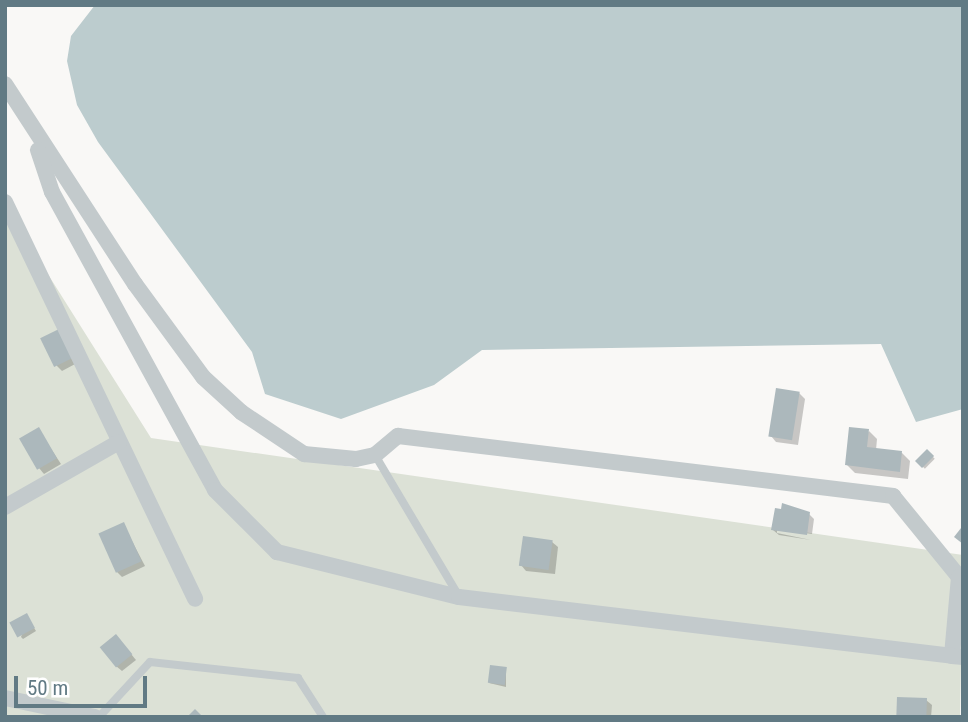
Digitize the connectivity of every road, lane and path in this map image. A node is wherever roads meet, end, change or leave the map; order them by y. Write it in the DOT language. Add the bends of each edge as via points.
graph roads {
  1 [pos="5,84"];
  2 [pos="32,131"];
  3 [pos="6,210"];
  4 [pos="119,442"];
  5 [pos="375,455"];
  6 [pos="5,507"];
  7 [pos="459,597"];
  8 [pos="195,599"];
  9 [pos="957,656"];
  10 [pos="5,698"];
  11 [pos="97,717"];
  12 [pos="323,717"];
  1 -- 2 [label="street"];
  2 -- 5 [label="street" via="175,341 231,403 304,454 356,459"];
  2 -- 7 [label="street" via="52,192 103,290 215,490 243,523 277,552"];
  3 -- 4 [label="street"];
  4 -- 6 [label="street"];
  4 -- 8 [label="street"];
  5 -- 7 [label="lane"];
  5 -- 9 [label="street" via="398,436 893,496 958,577"];
  7 -- 9 [label="street"];
  10 -- 11 [label="street"];
  11 -- 12 [label="lane" via="150,662 298,678"];
}
